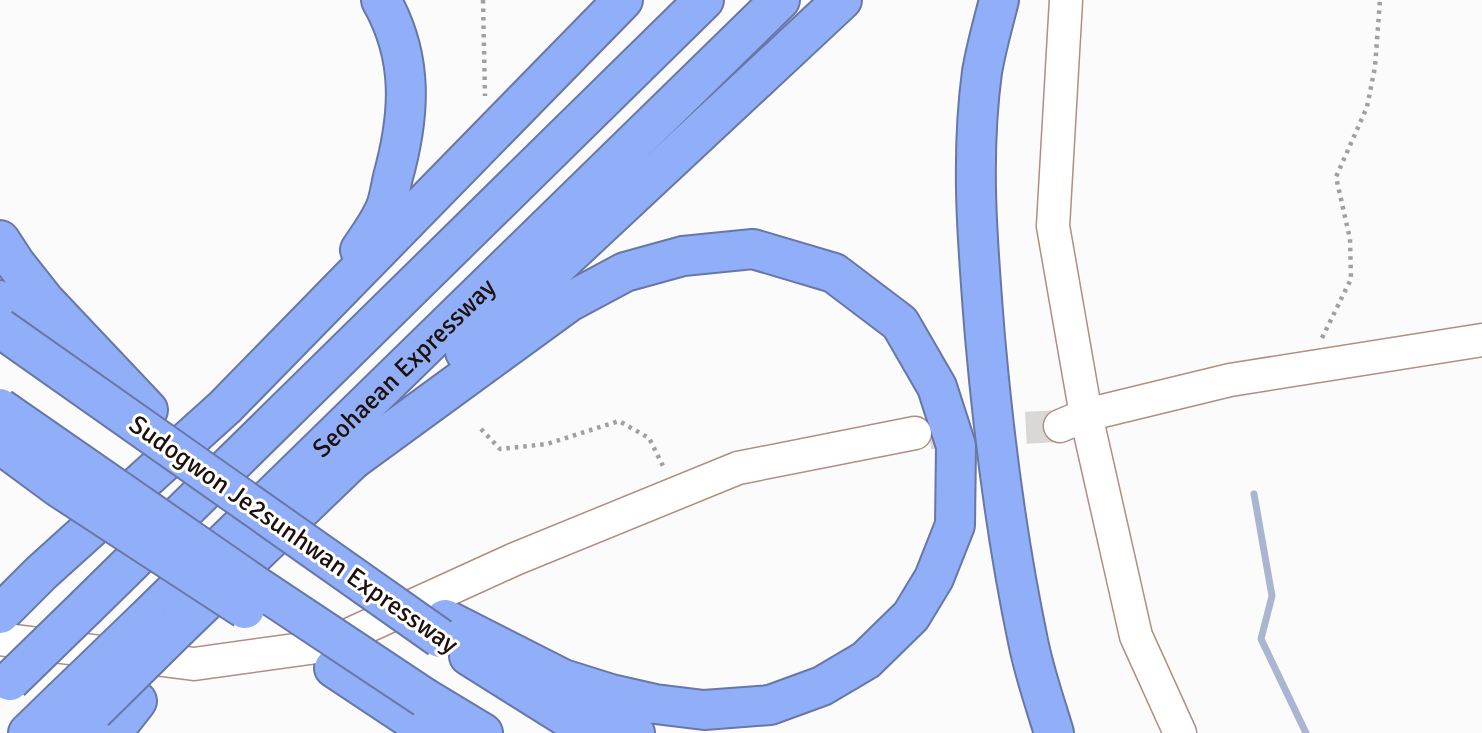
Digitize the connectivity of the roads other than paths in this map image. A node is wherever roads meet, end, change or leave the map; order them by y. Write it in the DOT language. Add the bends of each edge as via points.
graph roads {
  1 [pos="381,0"];
  2 [pos="623,0"];
  3 [pos="704,0"];
  4 [pos="780,0"];
  5 [pos="842,0"];
  6 [pos="999,0"];
  7 [pos="1066,0"];
  8 [pos="7,252"];
  9 [pos="0,300"];
  10 [pos="0,328"];
  11 [pos="1482,340"];
  12 [pos="225,407"];
  13 [pos="0,408"];
  14 [pos="148,411"];
  15 [pos="1073,420"];
  16 [pos="915,433"];
  17 [pos="0,444"];
  18 [pos="347,464"];
  19 [pos="0,614"];
  20 [pos="443,629"];
  21 [pos="168,631"];
  22 [pos="0,639"];
  23 [pos="334,668"];
  24 [pos="5,686"];
  25 [pos="429,716"];
  26 [pos="85,719"];
  27 [pos="28,733"];
  28 [pos="407,733"];
  29 [pos="483,733"];
  30 [pos="592,733"];
  31 [pos="635,733"];
  32 [pos="1054,733"];
  33 [pos="1180,733"];
  1 -- 12 [label="highway" via="402,49 407,86 402,145 384,212 355,257"];
  2 -- 12 [label="highway"];
  3 -- 24 [label="highway, Seohaean Expressway, bridge"];
  4 -- 21 [label="highway, Seohaean Expressway"];
  5 -- 18 [label="highway"];
  6 -- 32 [label="highway" via="982,73 977,126 981,283 990,398 1008,528 1028,643"];
  7 -- 15 [label="street" via="1053,226"];
  8 -- 14 [label="highway"];
  9 -- 14 [label="highway"];
  10 -- 20 [label="highway, Sudogwon Je2sunhwan Expressway, bridge"];
  11 -- 15 [label="street" via="1230,380"];
  12 -- 19 [label="highway"];
  13 -- 25 [label="highway, bridge" via="255,585"];
  14 -- 20 [label="highway"];
  15 -- 33 [label="street" via="1136,636"];
  16 -- 22 [label="street" via="738,468 515,559 324,646 194,664"];
  17 -- 23 [label="highway, bridge"];
  18 -- 20 [label="highway" via="569,302 625,272 683,256 753,249 834,273 900,323 937,387 956,446 955,525 934,578 911,617 866,660 822,686 770,705 704,710 655,704 563,679"];
  18 -- 21 [label="highway"];
  20 -- 30 [label="highway, Sudogwon Je2sunhwan Expressway"];
  20 -- 31 [label="highway"];
  21 -- 26 [label="highway, Seohaean Expressway, bridge"];
  21 -- 26 [label="highway" via="137,701"];
  23 -- 25 [label="highway"];
  23 -- 28 [label="highway"];
  25 -- 29 [label="highway"];
  26 -- 27 [label="highway, Seohaean Expressway"];
}
